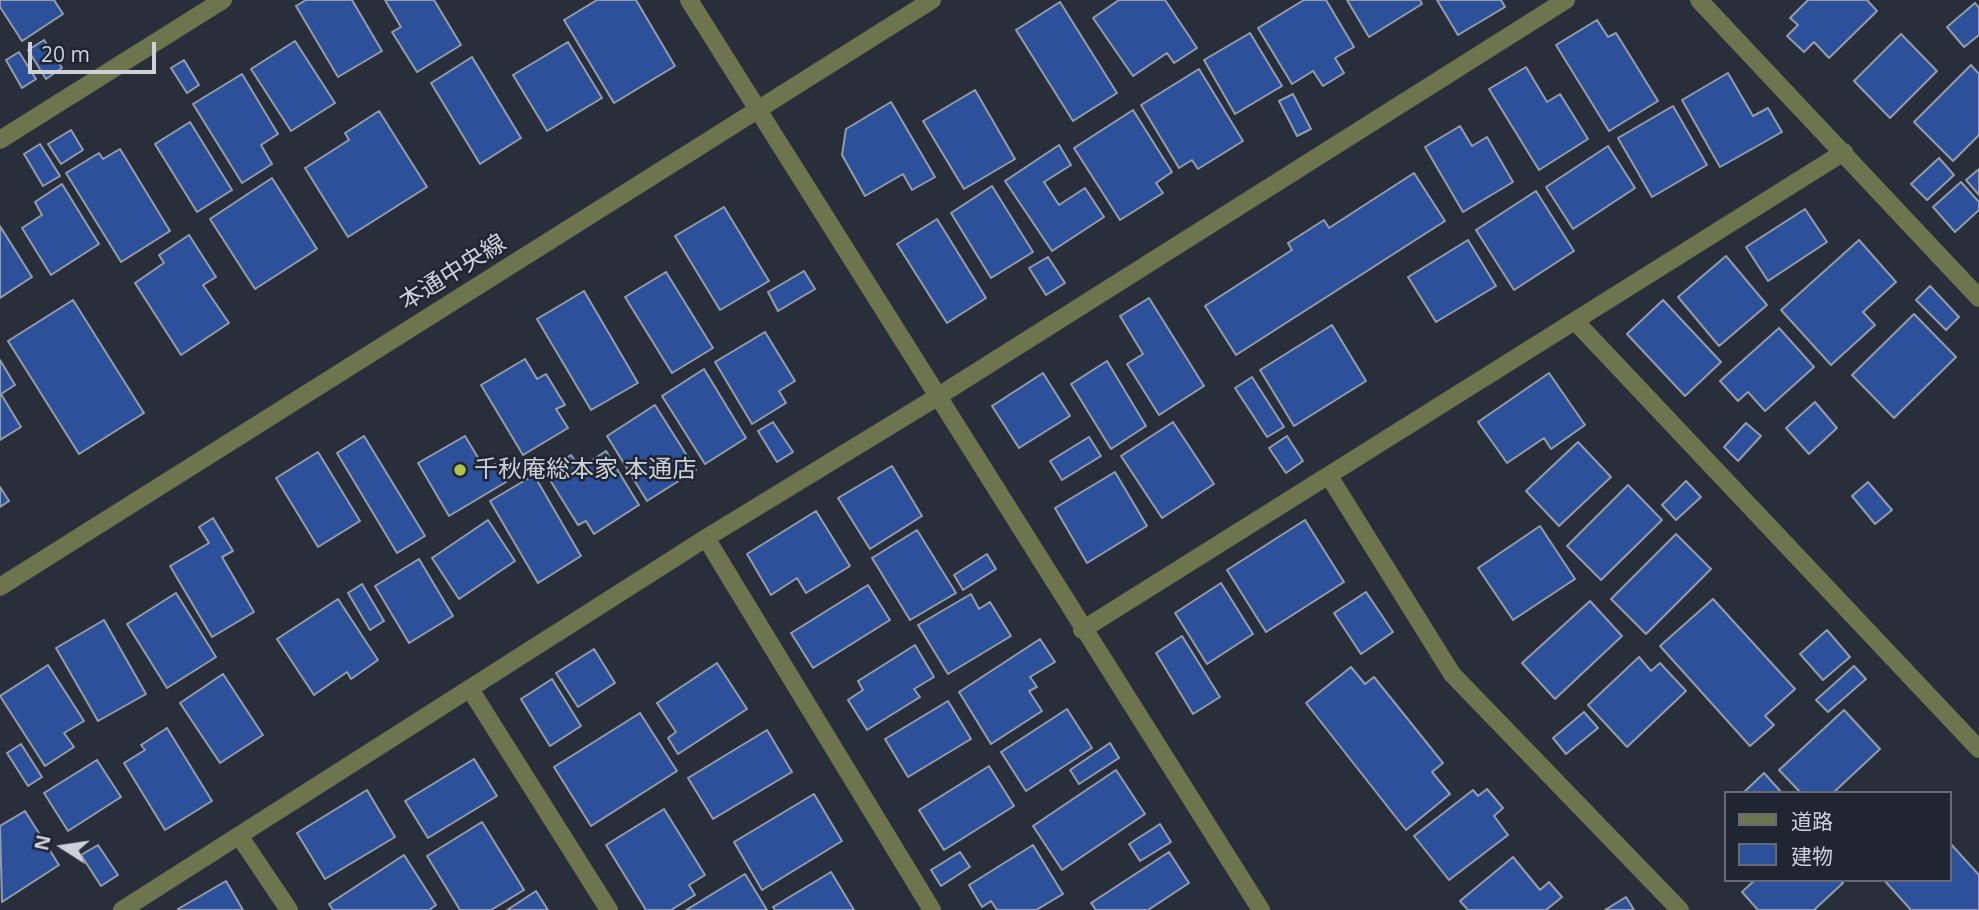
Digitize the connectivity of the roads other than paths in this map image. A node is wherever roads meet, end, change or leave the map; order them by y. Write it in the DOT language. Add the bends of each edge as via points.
graph roads {
  1 [pos="223,0"];
  2 [pos="689,0"];
  3 [pos="932,0"];
  4 [pos="1566,0"];
  5 [pos="1699,0"];
  6 [pos="758,109"];
  7 [pos="0,139"];
  8 [pos="1844,152"];
  9 [pos="1979,298"];
  10 [pos="1576,321"];
  11 [pos="937,397"];
  12 [pos="1329,476"];
  13 [pos="706,538"];
  14 [pos="0,587"];
  15 [pos="1082,630"];
  16 [pos="470,689"];
  17 [pos="1979,749"];
  18 [pos="240,837"];
  19 [pos="122,910"];
  20 [pos="289,910"];
  21 [pos="609,910"];
  22 [pos="932,910"];
  23 [pos="1261,910"];
  24 [pos="1681,910"];
  1 -- 7 [label="street"];
  2 -- 6 [label="street"];
  3 -- 6 [label="street, 本通中央線"];
  4 -- 11 [label="street"];
  5 -- 8 [label="street"];
  6 -- 11 [label="street"];
  6 -- 14 [label="street, 本通中央線"];
  8 -- 9 [label="street"];
  8 -- 10 [label="street"];
  10 -- 12 [label="street"];
  10 -- 17 [label="street"];
  11 -- 13 [label="street"];
  11 -- 15 [label="street"];
  12 -- 15 [label="street"];
  12 -- 24 [label="street" via="1452,674"];
  13 -- 16 [label="street"];
  13 -- 22 [label="street"];
  15 -- 23 [label="street"];
  16 -- 18 [label="street"];
  16 -- 21 [label="street"];
  18 -- 19 [label="street"];
  18 -- 20 [label="street"];
}
